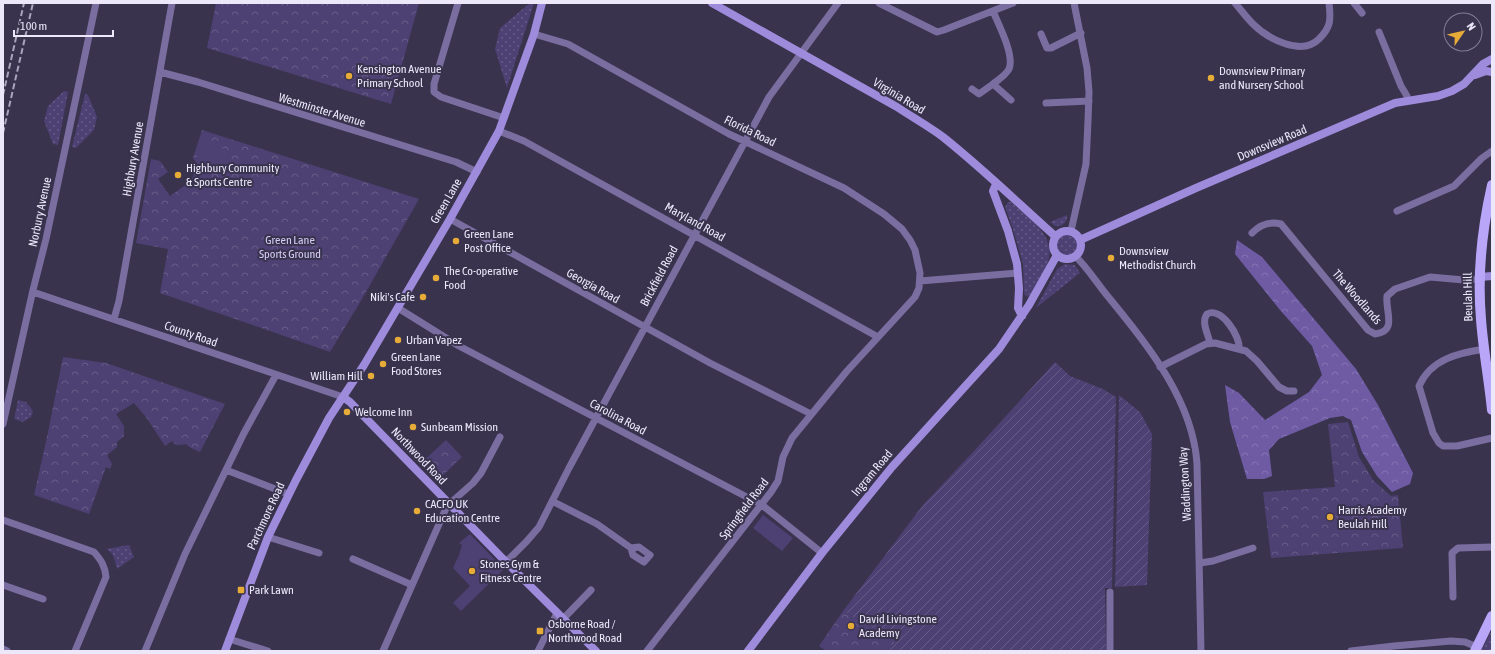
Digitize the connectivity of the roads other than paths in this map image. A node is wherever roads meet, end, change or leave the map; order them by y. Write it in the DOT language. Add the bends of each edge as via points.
graph roads {
  1 [pos="96,3"];
  2 [pos="172,3"];
  3 [pos="458,3"];
  4 [pos="542,3"];
  5 [pos="712,3"];
  6 [pos="838,3"];
  7 [pos="879,3"];
  8 [pos="1013,3"];
  9 [pos="1074,3"];
  10 [pos="1234,3"];
  11 [pos="1329,3"];
  12 [pos="1354,3"];
  13 [pos="992,11"];
  14 [pos="1362,13"];
  15 [pos="1379,32"];
  16 [pos="1080,33"];
  17 [pos="534,34"];
  18 [pos="1041,34"];
  19 [pos="800,53"];
  20 [pos="1492,59"];
  21 [pos="160,72"];
  22 [pos="1492,72"];
  23 [pos="1474,75"];
  24 [pos="993,84"];
  25 [pos="972,89"];
  26 [pos="1011,100"];
  27 [pos="1408,100"];
  28 [pos="1088,102"];
  29 [pos="1046,103"];
  30 [pos="504,118"];
  31 [pos="499,131"];
  32 [pos="744,142"];
  33 [pos="1492,151"];
  34 [pos="477,172"];
  35 [pos="996,184"];
  36 [pos="1492,185"];
  37 [pos="1397,211"];
  38 [pos="450,219"];
  39 [pos="1071,231"];
  40 [pos="1252,233"];
  41 [pos="694,234"];
  42 [pos="1055,236"];
  43 [pos="1080,240"];
  44 [pos="1057,255"];
  45 [pos="1075,256"];
  46 [pos="1018,273"];
  47 [pos="1492,276"];
  48 [pos="1480,278"];
  49 [pos="920,281"];
  50 [pos="33,292"];
  51 [pos="398,308"];
  52 [pos="1022,316"];
  53 [pos="114,319"];
  54 [pos="644,327"];
  55 [pos="878,337"];
  56 [pos="1210,343"];
  57 [pos="1239,349"];
  58 [pos="1485,349"];
  59 [pos="1160,367"];
  60 [pos="276,375"];
  61 [pos="1294,392"];
  62 [pos="343,397"];
  63 [pos="1492,410"];
  64 [pos="811,414"];
  65 [pos="596,419"];
  66 [pos="3,424"];
  67 [pos="500,438"];
  68 [pos="1492,438"];
  69 [pos="226,470"];
  70 [pos="288,494"];
  71 [pos="552,501"];
  72 [pos="450,505"];
  73 [pos="762,505"];
  74 [pos="3,520"];
  75 [pos="268,537"];
  76 [pos="1492,547"];
  77 [pos="631,548"];
  78 [pos="1253,548"];
  79 [pos="319,553"];
  80 [pos="822,553"];
  81 [pos="353,559"];
  82 [pos="506,562"];
  83 [pos="1200,563"];
  84 [pos="3,585"];
  85 [pos="412,585"];
  86 [pos="591,590"];
  87 [pos="1110,592"];
  88 [pos="1453,597"];
  89 [pos="43,599"];
  90 [pos="560,616"];
  91 [pos="1492,616"];
  92 [pos="229,639"];
  93 [pos="3,649"];
  94 [pos="1476,649"];
  95 [pos="8,651"];
  96 [pos="75,651"];
  97 [pos="145,651"];
  98 [pos="225,651"];
  99 [pos="268,651"];
  100 [pos="383,651"];
  101 [pos="538,651"];
  102 [pos="596,651"];
  103 [pos="647,651"];
  104 [pos="748,651"];
  105 [pos="1110,651"];
  106 [pos="1201,651"];
  107 [pos="1351,651"];
  1 -- 50 [label="street, Norbury Avenue"];
  2 -- 21 [label="street, Highbury Avenue"];
  3 -- 30 [label="street" via="434,84 434,92 441,97"];
  4 -- 17 [label="street, Green Lane"];
  5 -- 19 [label="street, Virginia Road"];
  6 -- 19 [label="street, Brickfield Road"];
  7 -- 13 [label="street" via="937,32"];
  8 -- 13 [label="street"];
  9 -- 16 [label="street"];
  10 -- 11 [label="street" via="1258,28 1295,47 1317,41 1324,34 1329,26"];
  12 -- 14 [label="street"];
  13 -- 24 [label="street" via="1011,61 1008,71"];
  15 -- 27 [label="street"];
  16 -- 18 [label="street" via="1050,48 1045,46"];
  16 -- 28 [label="street" via="1087,68"];
  17 -- 30 [label="street, Green Lane"];
  17 -- 32 [label="street, Florida Road" via="568,44"];
  19 -- 32 [label="street, Brickfield Road" via="769,97"];
  19 -- 35 [label="street, Virginia Road" via="920,121 956,148"];
  20 -- 23 [label="street, Downsview Road" via="1483,64"];
  21 -- 34 [label="street, Westminster Avenue" via="456,162"];
  21 -- 53 [label="street, Highbury Avenue"];
  22 -- 23 [label="street, Downsview Road"];
  23 -- 27 [label="street, Downsview Road" via="1446,94"];
  24 -- 25 [label="street" via="979,94"];
  24 -- 26 [label="street"];
  27 -- 43 [label="street, Downsview Road" via="1387,106"];
  28 -- 29 [label="street"];
  28 -- 39 [label="street" via="1086,164"];
  30 -- 31 [label="street, Green Lane"];
  31 -- 34 [label="street, Green Lane"];
  31 -- 41 [label="street, Maryland Road" via="524,140"];
  32 -- 41 [label="street, Brickfield Road"];
  32 -- 49 [label="street, Florida Road" via="838,185 884,214 902,229 910,240 920,266"];
  33 -- 37 [label="street" via="1454,186"];
  34 -- 38 [label="street, Green Lane"];
  35 -- 42 [label="street, Virginia Road"];
  35 -- 46 [label="street" via="993,191 1008,231"];
  36 -- 48 [label="main road, Beulah Hill" via="1483,227"];
  38 -- 51 [label="street, Green Lane"];
  38 -- 54 [label="street, Georgia Road"];
  39 -- 42 [label="street" via="1061,232"];
  39 -- 43 [label="street"];
  40 -- 48 [label="street, The Woodlands" via="1266,224 1281,224 1368,330 1375,334 1382,333 1390,323 1387,296 1395,289 1430,276 1464,280"];
  41 -- 54 [label="street, Brickfield Road"];
  41 -- 55 [label="street, Maryland Road"];
  42 -- 44 [label="street" via="1052,245"];
  43 -- 45 [label="street" via="1080,249"];
  44 -- 45 [label="street" via="1067,259"];
  44 -- 52 [label="street, Ingram Road"];
  45 -- 59 [label="street, Waddington Way" via="1132,326"];
  46 -- 49 [label="street"];
  46 -- 52 [label="street" via="1018,308"];
  47 -- 48 [label="street"];
  48 -- 58 [label="main road, Beulah Hill"];
  49 -- 55 [label="street, Springfield Road" via="915,296"];
  50 -- 53 [label="street, County Road"];
  50 -- 66 [label="street, Norbury Avenue"];
  51 -- 62 [label="street, Green Lane"];
  51 -- 65 [label="street, Carolina Road" via="459,346"];
  52 -- 80 [label="street, Ingram Road" via="999,349 892,467"];
  53 -- 60 [label="street, County Road"];
  54 -- 64 [label="street, Georgia Road"];
  54 -- 65 [label="street, Brickfield Road"];
  55 -- 64 [label="street, Springfield Road"];
  56 -- 57 [label="street"];
  56 -- 57 [label="street" via="1204,323 1207,314 1213,312 1219,314 1232,330 1239,341"];
  56 -- 59 [label="street"];
  57 -- 61 [label="street" via="1246,351 1279,387"];
  58 -- 63 [label="main road, Beulah Hill"];
  58 -- 68 [label="street" via="1460,353 1443,360 1432,367 1419,386 1434,433 1443,446 1457,446"];
  59 -- 83 [label="street, Waddington Way" via="1182,402 1193,436 1197,463"];
  60 -- 62 [label="street, County Road"];
  60 -- 69 [label="street"];
  62 -- 70 [label="street, Parchmore Road"];
  62 -- 72 [label="street, Northwood Road"];
  64 -- 73 [label="street, Springfield Road" via="789,443 776,485"];
  65 -- 71 [label="street, Brickfield Road"];
  65 -- 73 [label="street, Carolina Road"];
  67 -- 72 [label="street" via="481,473"];
  69 -- 70 [label="street"];
  69 -- 97 [label="street" via="185,554"];
  70 -- 75 [label="street, Parchmore Road"];
  71 -- 77 [label="street" via="597,524"];
  71 -- 82 [label="street, Brickfield Road" via="535,532"];
  72 -- 82 [label="street, Northwood Road"];
  72 -- 85 [label="street" via="447,506"];
  73 -- 80 [label="street, Carolina Road"];
  73 -- 103 [label="street, Springfield Road"];
  74 -- 96 [label="street" via="94,552 100,558 106,577"];
  75 -- 79 [label="street"];
  75 -- 92 [label="street, Parchmore Road"];
  76 -- 88 [label="street" via="1458,548 1453,551"];
  78 -- 83 [label="street" via="1213,562"];
  80 -- 104 [label="street, Ingram Road"];
  81 -- 85 [label="street"];
  82 -- 90 [label="street, Northwood Road"];
  83 -- 106 [label="street, Waddington Way"];
  84 -- 89 [label="street"];
  85 -- 100 [label="street"];
  86 -- 90 [label="street"];
  87 -- 105 [label="street"];
  90 -- 101 [label="street"];
  90 -- 102 [label="street, Northwood Road"];
  91 -- 94 [label="main road"];
  92 -- 98 [label="street, Parchmore Road"];
  92 -- 99 [label="street"];
  93 -- 95 [label="street"];
  94 -- 107 [label="street" via="1465,642 1451,641"];
}
